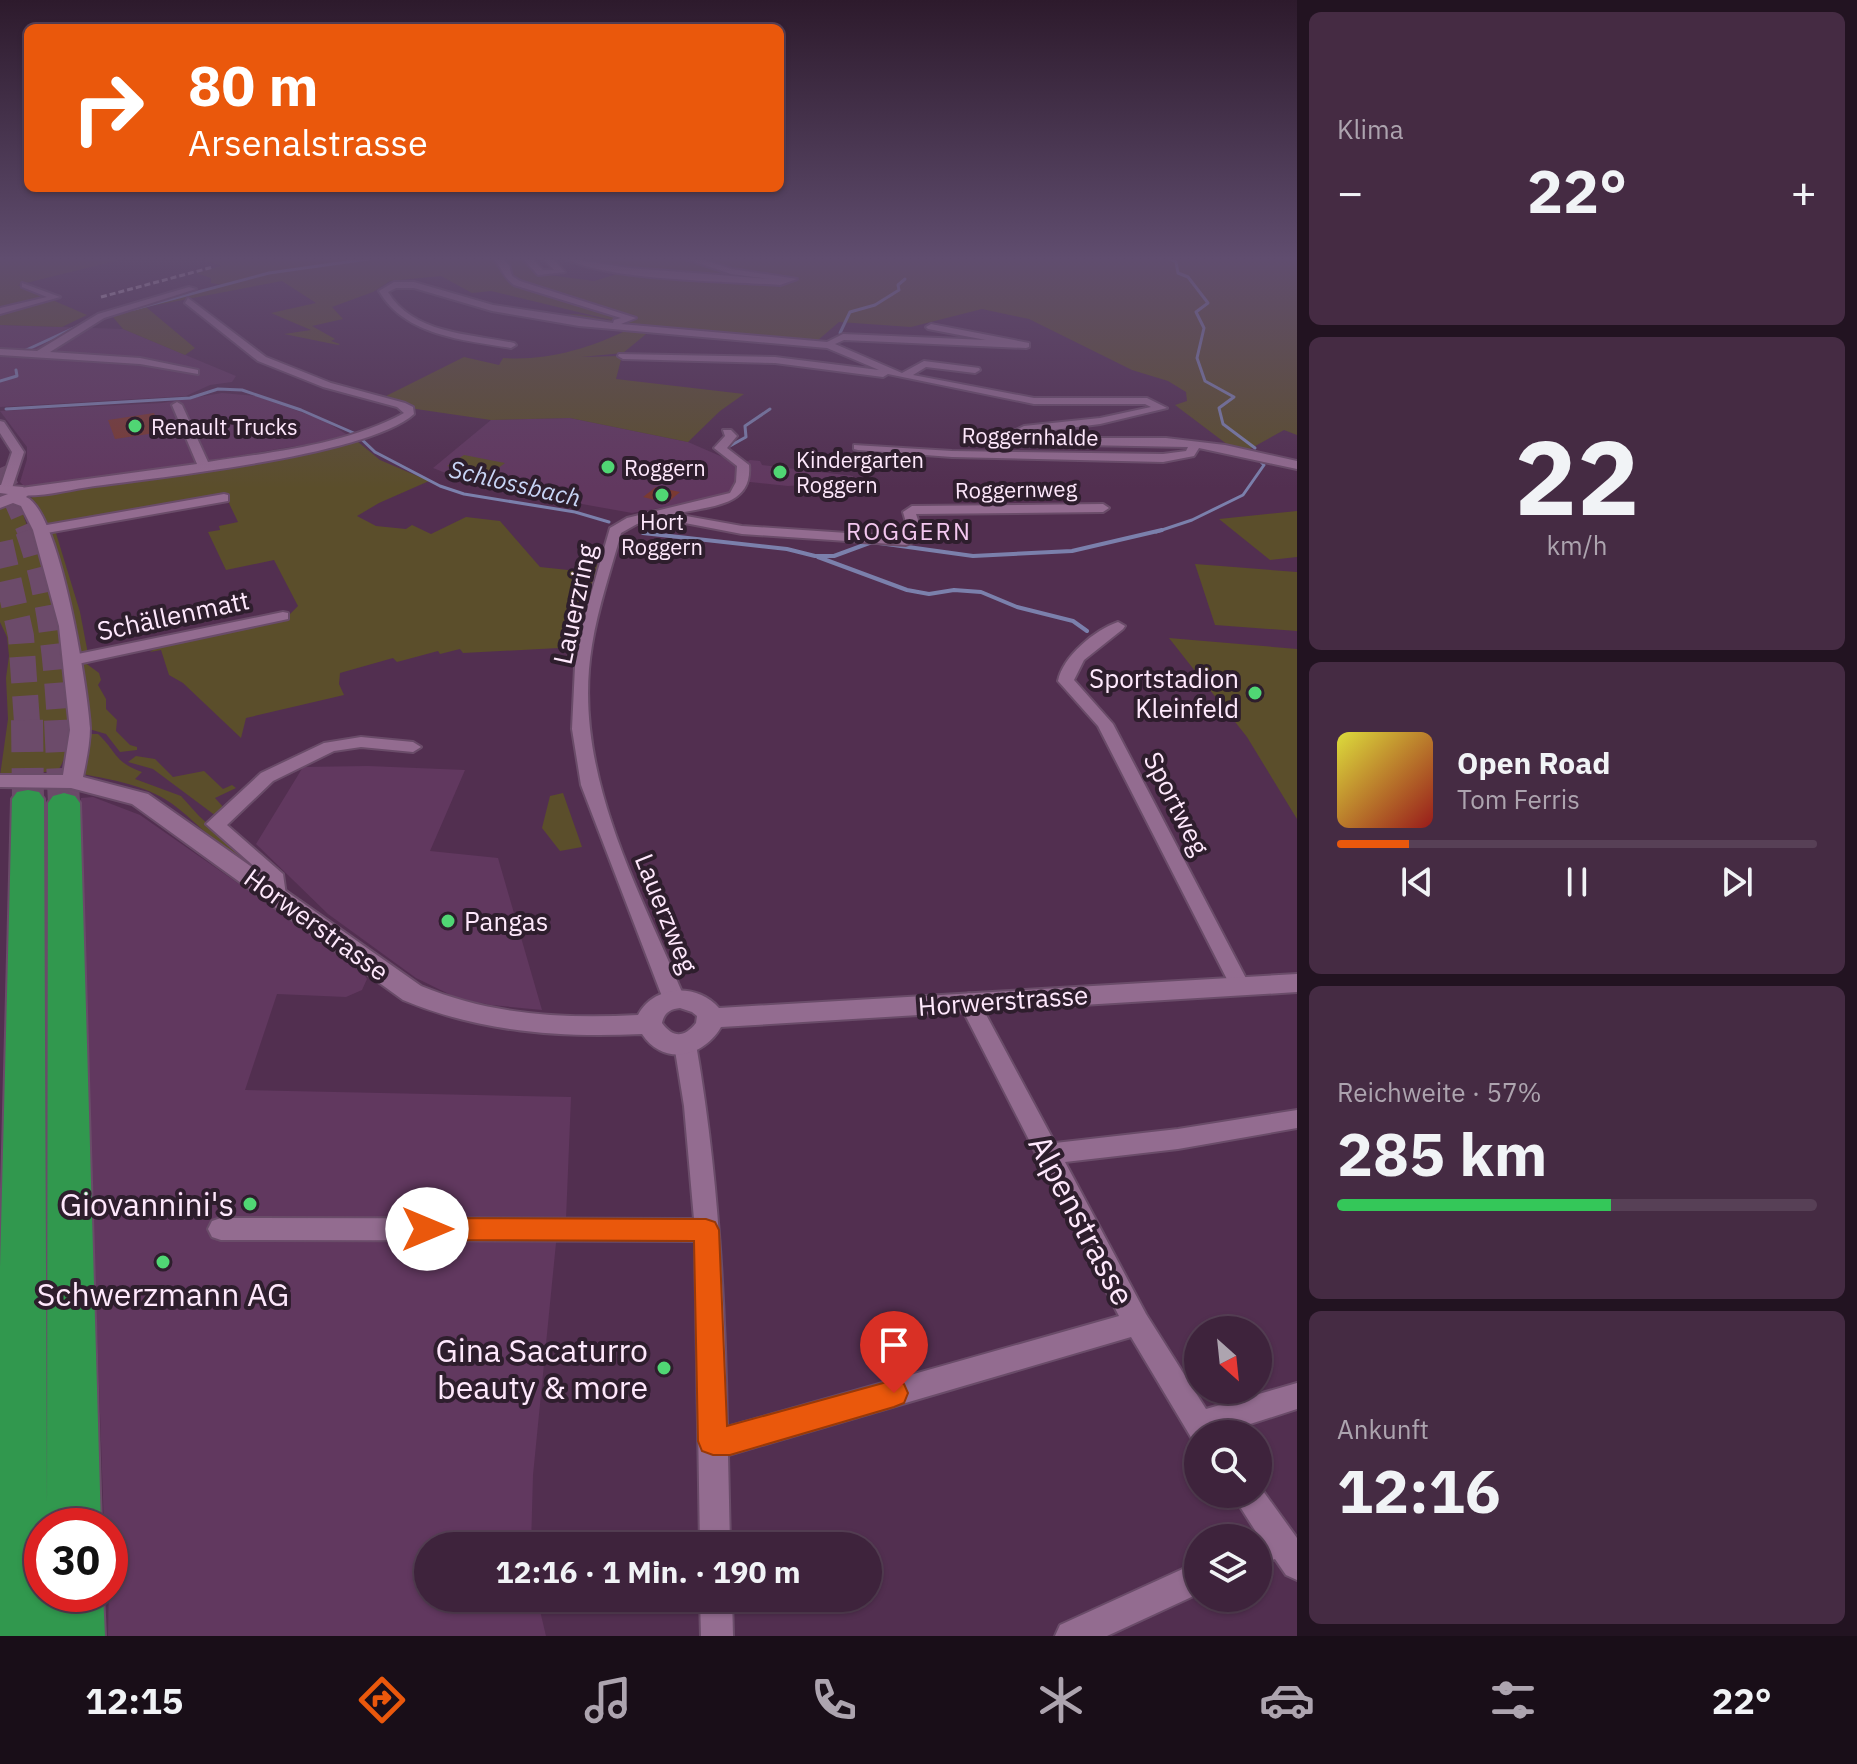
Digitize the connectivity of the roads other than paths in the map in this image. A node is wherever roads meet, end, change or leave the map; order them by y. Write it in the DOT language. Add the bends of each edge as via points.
graph roads {
  1 [pos="74,334"];
  2 [pos="231,334"];
  3 [pos="465,334"];
  4 [pos="725,334"];
  5 [pos="970,334"];
  6 [pos="511,345"];
  7 [pos="829,345"];
  8 [pos="0,352"];
  9 [pos="40,354"];
  10 [pos="623,356"];
  11 [pos="975,370"];
  12 [pos="194,372"];
  13 [pos="901,376"];
  14 [pos="177,405"];
  15 [pos="0,424"];
  16 [pos="727,432"];
  17 [pos="1195,444"];
  18 [pos="858,447"];
  19 [pos="203,465"];
  20 [pos="1297,465"];
  21 [pos="8,494"];
  22 [pos="224,498"];
  23 [pos="1103,508"];
  24 [pos="657,515"];
  25 [pos="632,521"];
  26 [pos="41,530"];
  27 [pos="283,616"];
  28 [pos="1118,626"];
  29 [pos="73,660"];
  30 [pos="413,747"];
  31 [pos="41,791"];
  32 [pos="612,846"];
  33 [pos="276,895"];
  34 [pos="1297,983"];
  35 [pos="1240,986"];
  36 [pos="674,999"];
  37 [pos="969,1001"];
  38 [pos="710,1018"];
  39 [pos="649,1024"];
  40 [pos="685,1044"];
  41 [pos="1297,1119"];
  42 [pos="1047,1154"];
  43 [pos="221,1229"];
  44 [pos="706,1230"];
  45 [pos="1137,1323"];
  46 [pos="1297,1396"];
  47 [pos="1196,1420"];
  48 [pos="1230,1420"];
  49 [pos="713,1441"];
  50 [pos="73,1508"];
  51 [pos="1254,1508"];
  52 [pos="715,1532"];
  53 [pos="1278,1552"];
  54 [pos="1184,1584"];
  55 [pos="75,1612"];
  56 [pos="716,1612"];
  57 [pos="19,1636"];
  58 [pos="76,1636"];
  59 [pos="717,1636"];
  60 [pos="1071,1636"];
  1 -- 9 [label="street"];
  2 -- 19 [label="street" via="262,359 305,378 409,410 395,425 360,437"];
  3 -- 6 [label="street"];
  4 -- 7 [label="street"];
  5 -- 7 [label="street" via="1026,345 846,337"];
  7 -- 13 [label="street"];
  8 -- 9 [label="street"];
  9 -- 12 [label="street" via="140,361"];
  10 -- 13 [label="street" via="775,360"];
  11 -- 13 [label="street" via="924,364"];
  13 -- 17 [label="street" via="1023,400 1138,400 1162,408 1110,420 1017,430 1014,434 1023,440"];
  14 -- 19 [label="street"];
  15 -- 21 [label="street" via="18,452"];
  16 -- 24 [label="street" via="731,436 720,448 743,465 739,491"];
  17 -- 18 [label="street, Roggernhalde" via="1190,454 1163,458"];
  17 -- 20 [label="street"];
  19 -- 21 [label="street"];
  21 -- 26 [label="street" via="27,503"];
  22 -- 26 [label="street"];
  23 -- 24 [label="street, Roggernweg" via="912,510 917,538 906,541 742,530"];
  24 -- 25 [label="street, Roggernweg"];
  25 -- 32 [label="street, Lauerzring" via="615,531 608,554 584,646 579,719 584,760"];
  26 -- 29 [label="street"];
  27 -- 29 [label="street, Schällenmatt"];
  28 -- 35 [label="street, Sportweg" via="1077,659 1066,681 1105,724"];
  29 -- 31 [label="street" via="80,730"];
  30 -- 33 [label="street" via="361,742 330,747 267,777 215,824 274,874"];
  31 -- 33 [label="street, Horwerstrasse" via="100,786 140,799"];
  31 -- 50 [label="highway"];
  31 -- 57 [label="highway"];
  32 -- 36 [label="street, Lauerzweg"];
  33 -- 39 [label="street, Horwerstrasse" via="435,1004 476,1015 590,1027"];
  34 -- 35 [label="street, Horwerstrasse"];
  35 -- 37 [label="street, Horwerstrasse"];
  36 -- 38 [label="street" via="699,1004"];
  36 -- 39 [label="street" via="658,1005"];
  37 -- 38 [label="street, Horwerstrasse"];
  37 -- 42 [label="street, Alpenstrasse"];
  38 -- 40 [label="street" via="707,1033"];
  39 -- 40 [label="street" via="661,1040"];
  40 -- 44 [label="street" via="698,1114"];
  41 -- 42 [label="street"];
  42 -- 45 [label="street, Alpenstrasse"];
  43 -- 44 [label="street"];
  44 -- 49 [label="street"];
  45 -- 47 [label="street, Alpenstrasse"];
  45 -- 49 [label="street"];
  46 -- 48 [label="street"];
  49 -- 52 [label="street"];
  51 -- 53 [label="street"];
  54 -- 60 [label="street"];
  55 -- 58 [label="highway"];
  56 -- 59 [label="street"];
}
